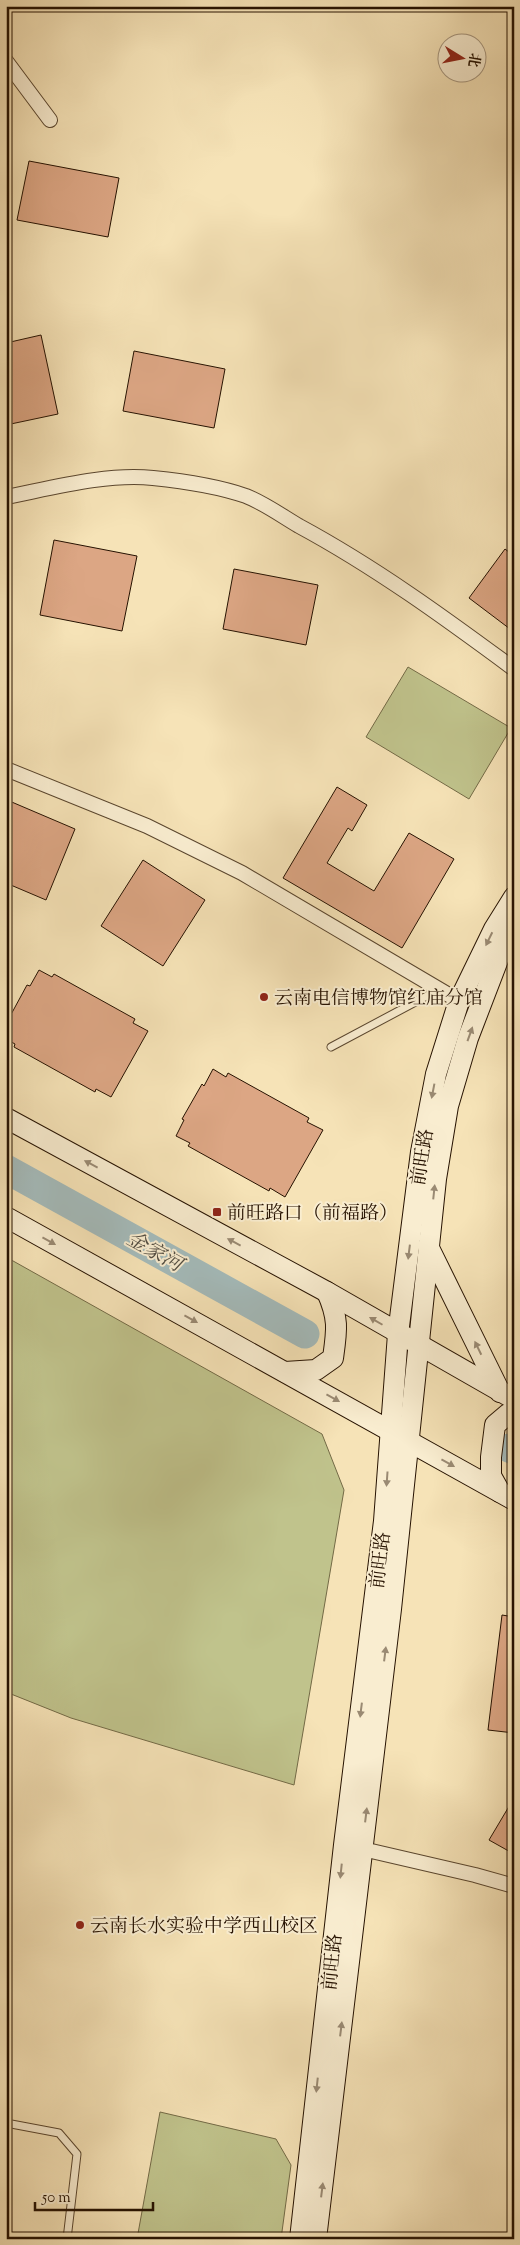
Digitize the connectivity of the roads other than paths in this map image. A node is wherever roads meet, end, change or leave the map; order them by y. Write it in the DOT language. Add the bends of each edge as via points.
graph roads {
  1 [pos="6,61"];
  2 [pos="50,120"];
  3 [pos="6,497"];
  4 [pos="514,669"];
  5 [pos="6,769"];
  6 [pos="514,898"];
  7 [pos="514,931"];
  8 [pos="438,990"];
  9 [pos="459,1002"];
  10 [pos="331,1047"];
  11 [pos="6,1118"];
  12 [pos="6,1217"];
  13 [pos="428,1246"];
  14 [pos="327,1292"];
  15 [pos="398,1334"];
  16 [pos="418,1345"];
  17 [pos="285,1372"];
  18 [pos="507,1395"];
  19 [pos="514,1412"];
  20 [pos="390,1430"];
  21 [pos="408,1440"];
  22 [pos="507,1496"];
  23 [pos="353,1847"];
  24 [pos="514,1886"];
  25 [pos="6,2123"];
  26 [pos="67,2239"];
  27 [pos="300,2239"];
  28 [pos="316,2239"];
  1 -- 2 [label="street"];
  3 -- 4 [label="street" via="98,481 152,478 246,497 336,546 438,613"];
  5 -- 8 [label="street" via="147,826 242,872"];
  6 -- 9 [label="street, 前旺路, one-way" via="494,929"];
  13 -- 7 [label="street, 前旺路, one-way" via="448,1106 468,1038 501,952"];
  8 -- 9 [label="street"];
  8 -- 10 [label="lane"];
  9 -- 15 [label="street, 前旺路, one-way" via="436,1074 421,1152"];
  14 -- 11 [label="street, one-way"];
  12 -- 17 [label="street, one-way"];
  13 -- 16 [label="street, 前旺路"];
  18 -- 13 [label="street, one-way"];
  15 -- 14 [label="street, one-way"];
  14 -- 17 [label="street" via="336,1313 337,1333 332,1358 316,1370"];
  15 -- 16 [label="street"];
  15 -- 20 [label="street, 前旺路"];
  16 -- 18 [label="street"];
  16 -- 21 [label="street, 前旺路"];
  17 -- 20 [label="street, one-way"];
  19 -- 22 [label="street" via="495,1425 490,1457 490,1476"];
  20 -- 21 [label="street"];
  20 -- 23 [label="street, 前旺路, one-way"];
  21 -- 22 [label="street, one-way"];
  23 -- 21 [label="street, 前旺路, one-way"];
  23 -- 24 [label="street"];
  23 -- 27 [label="street, 前旺路, one-way"];
  28 -- 23 [label="street, 前旺路, one-way"];
  25 -- 26 [label="lane" via="59,2133 77,2154"];
}
